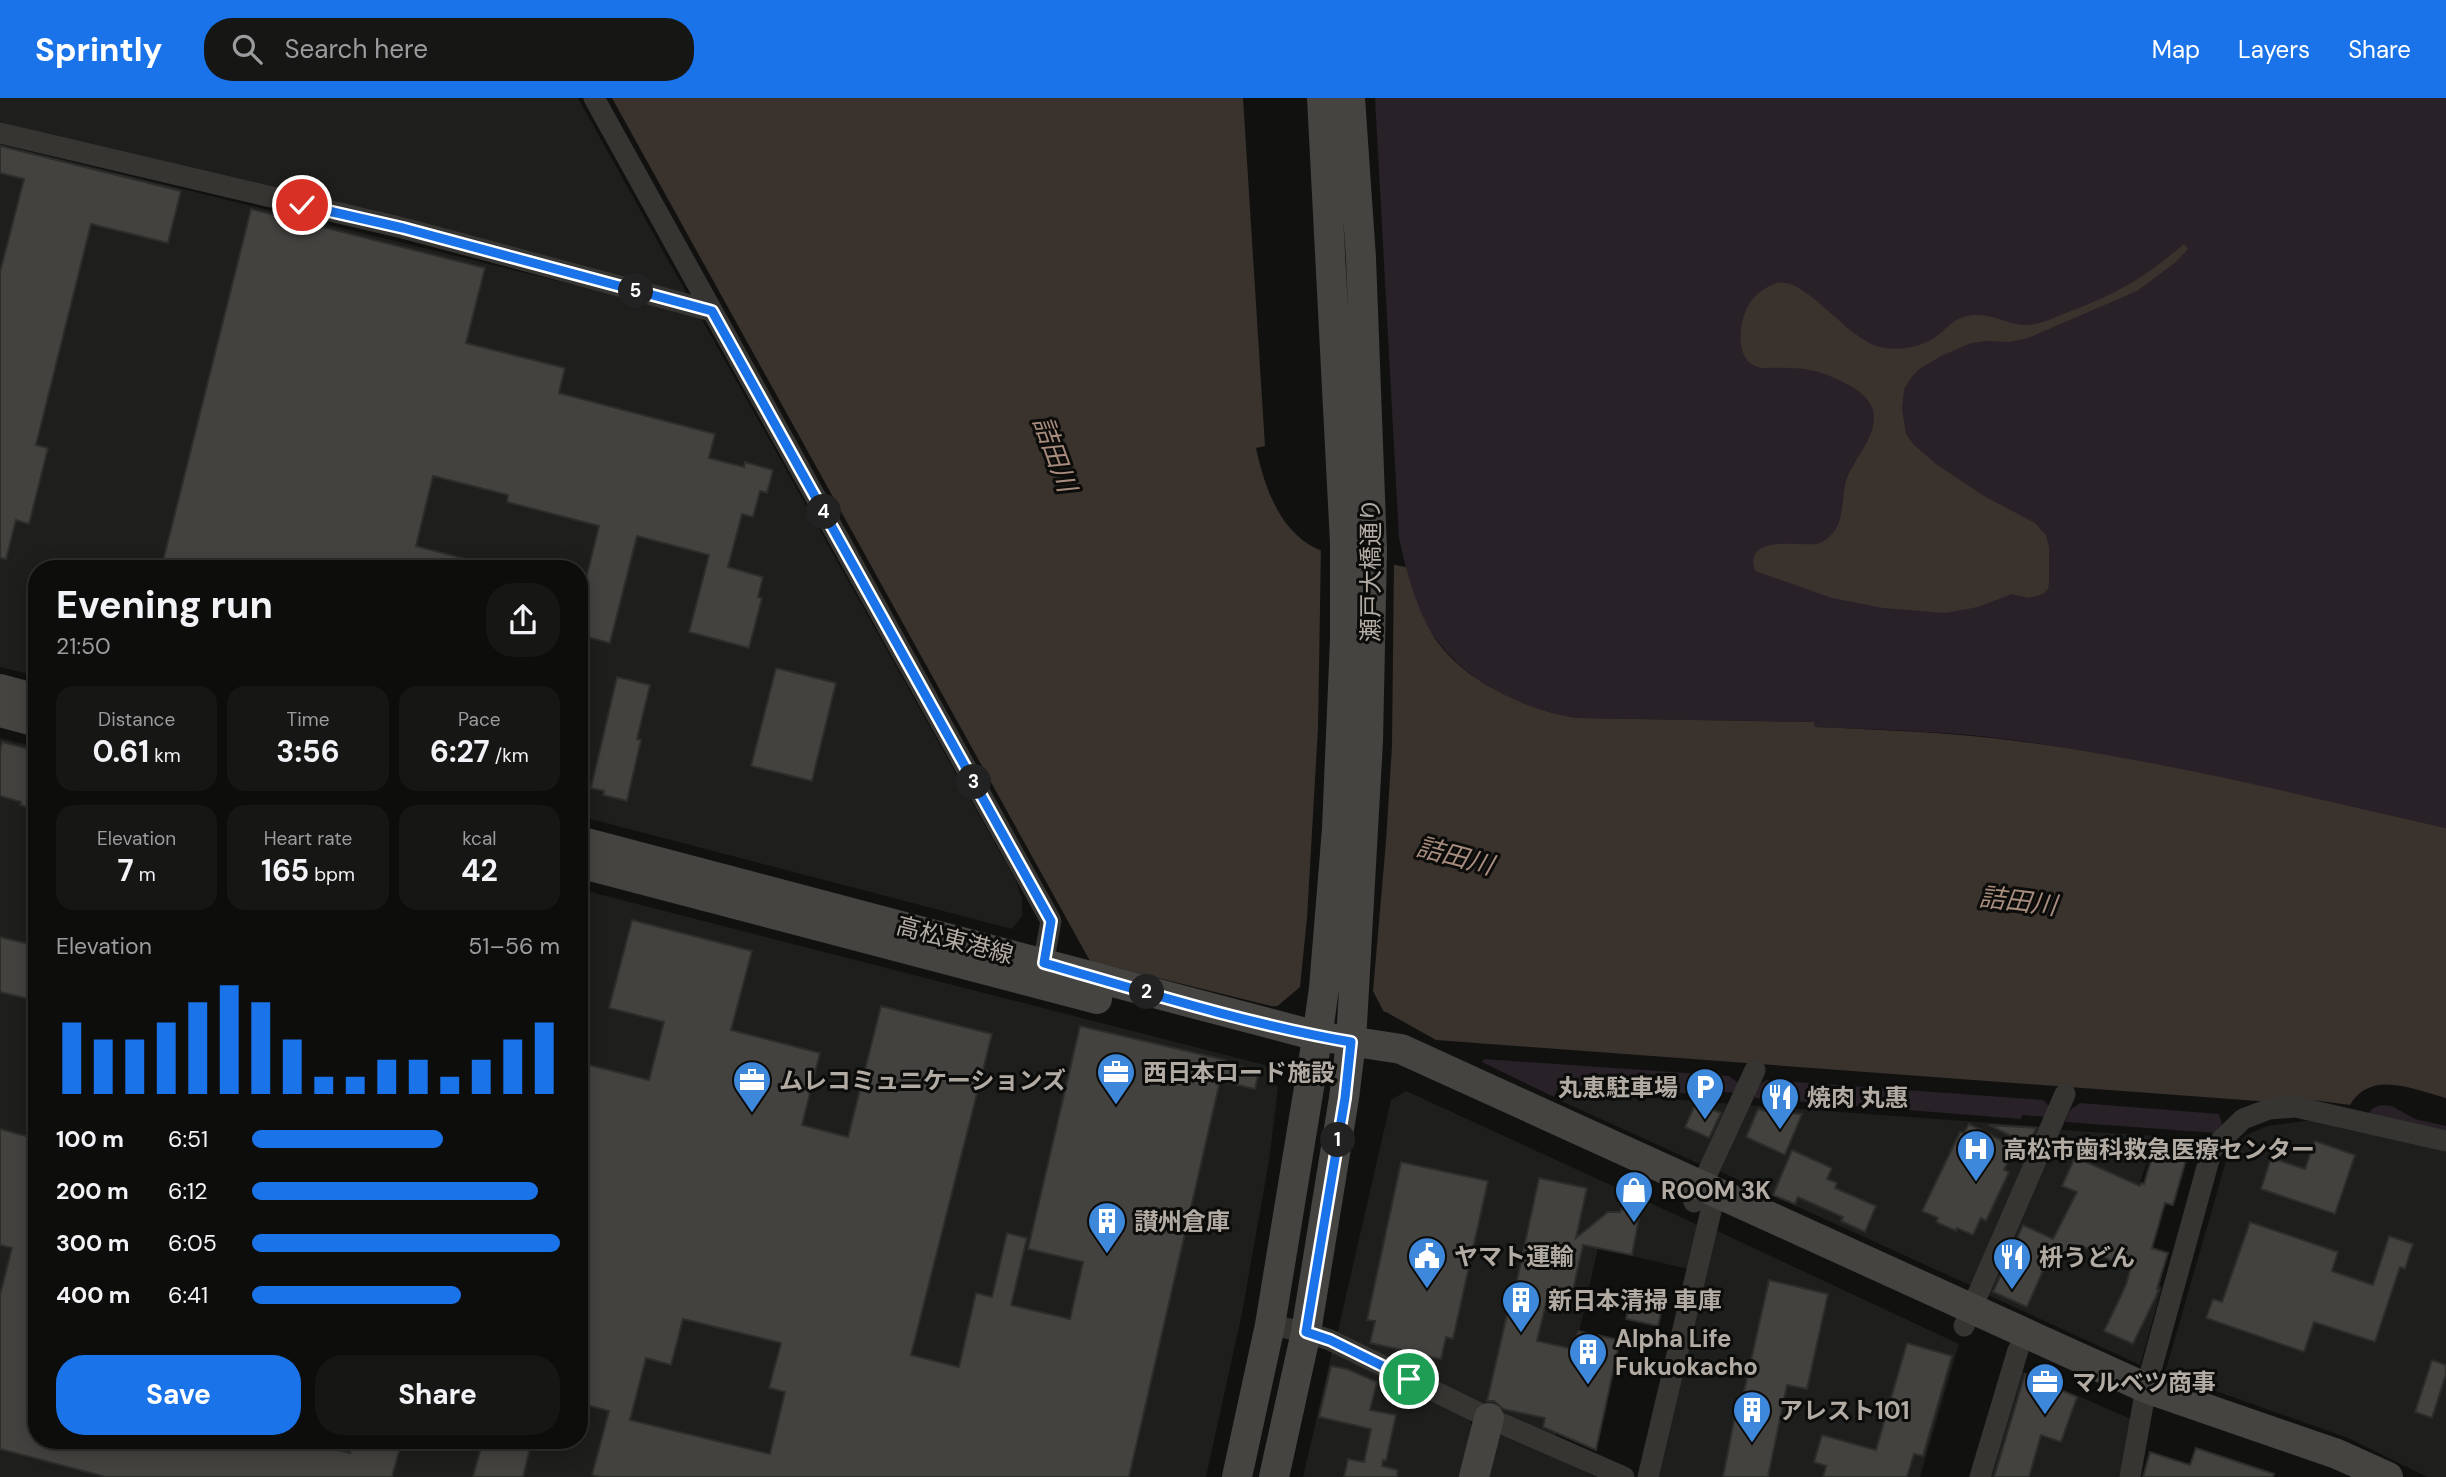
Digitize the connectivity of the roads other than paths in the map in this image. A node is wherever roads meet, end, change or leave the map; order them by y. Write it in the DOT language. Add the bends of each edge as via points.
graph roads {
  1 [pos="594,98"];
  2 [pos="1322,98"];
  3 [pos="1350,98"];
  4 [pos="0,133"];
  5 [pos="712,311"];
  6 [pos="1358,547"];
  7 [pos="0,689"];
  8 [pos="28,697"];
  9 [pos="0,712"];
  10 [pos="28,720"];
  11 [pos="588,844"];
  12 [pos="588,865"];
  13 [pos="1042,973"];
  14 [pos="1317,1036"];
  15 [pos="1350,1042"];
  16 [pos="1755,1070"];
  17 [pos="2065,1094"];
  18 [pos="2446,1141"];
  19 [pos="1703,1199"];
  20 [pos="1968,1317"];
  21 [pos="1270,1325"];
  22 [pos="1306,1332"];
  23 [pos="2018,1350"];
  24 [pos="2144,1397"];
  25 [pos="1489,1418"];
  26 [pos="1237,1477"];
  27 [pos="1274,1477"];
  28 [pos="1474,1477"];
  29 [pos="1624,1477"];
  30 [pos="1648,1477"];
  31 [pos="1980,1477"];
  32 [pos="2130,1477"];
  33 [pos="2341,1477"];
  34 [pos="2388,1477"];
  1 -- 5 [label="street"];
  2 -- 6 [label="street, 瀬戸大橋通り"];
  3 -- 6 [label="street, 瀬戸大橋通り" via="1361,258"];
  4 -- 5 [label="street" via="403,228"];
  5 -- 13 [label="street" via="1051,921"];
  6 -- 14 [label="street, 瀬戸大橋通り" via="1345,639 1338,829"];
  6 -- 15 [label="street, 瀬戸大橋通り" via="1368,741"];
  7 -- 8 [label="street"];
  9 -- 10 [label="street"];
  11 -- 13 [label="street, 高松東港線"];
  12 -- 13 [label="street, 高松東港線"];
  13 -- 14 [label="street, 高松東港線"];
  14 -- 15 [label="street, 高松東港線"];
  14 -- 21 [label="street"];
  15 -- 19 [label="street, 高松東港線" via="1401,1049"];
  15 -- 22 [label="street"];
  16 -- 19 [label="street"];
  17 -- 20 [label="street"];
  18 -- 24 [label="street" via="2297,1107 2243,1119 2212,1149"];
  19 -- 20 [label="street, 高松東港線"];
  19 -- 30 [label="street"];
  20 -- 23 [label="street"];
  20 -- 24 [label="street"];
  21 -- 22 [label="street"];
  21 -- 26 [label="street"];
  22 -- 25 [label="street"];
  22 -- 27 [label="street"];
  23 -- 24 [label="street"];
  23 -- 31 [label="street"];
  24 -- 32 [label="street"];
  24 -- 33 [label="street"];
  24 -- 34 [label="street" via="2337,1454"];
  25 -- 28 [label="street"];
  25 -- 29 [label="street"];
}
